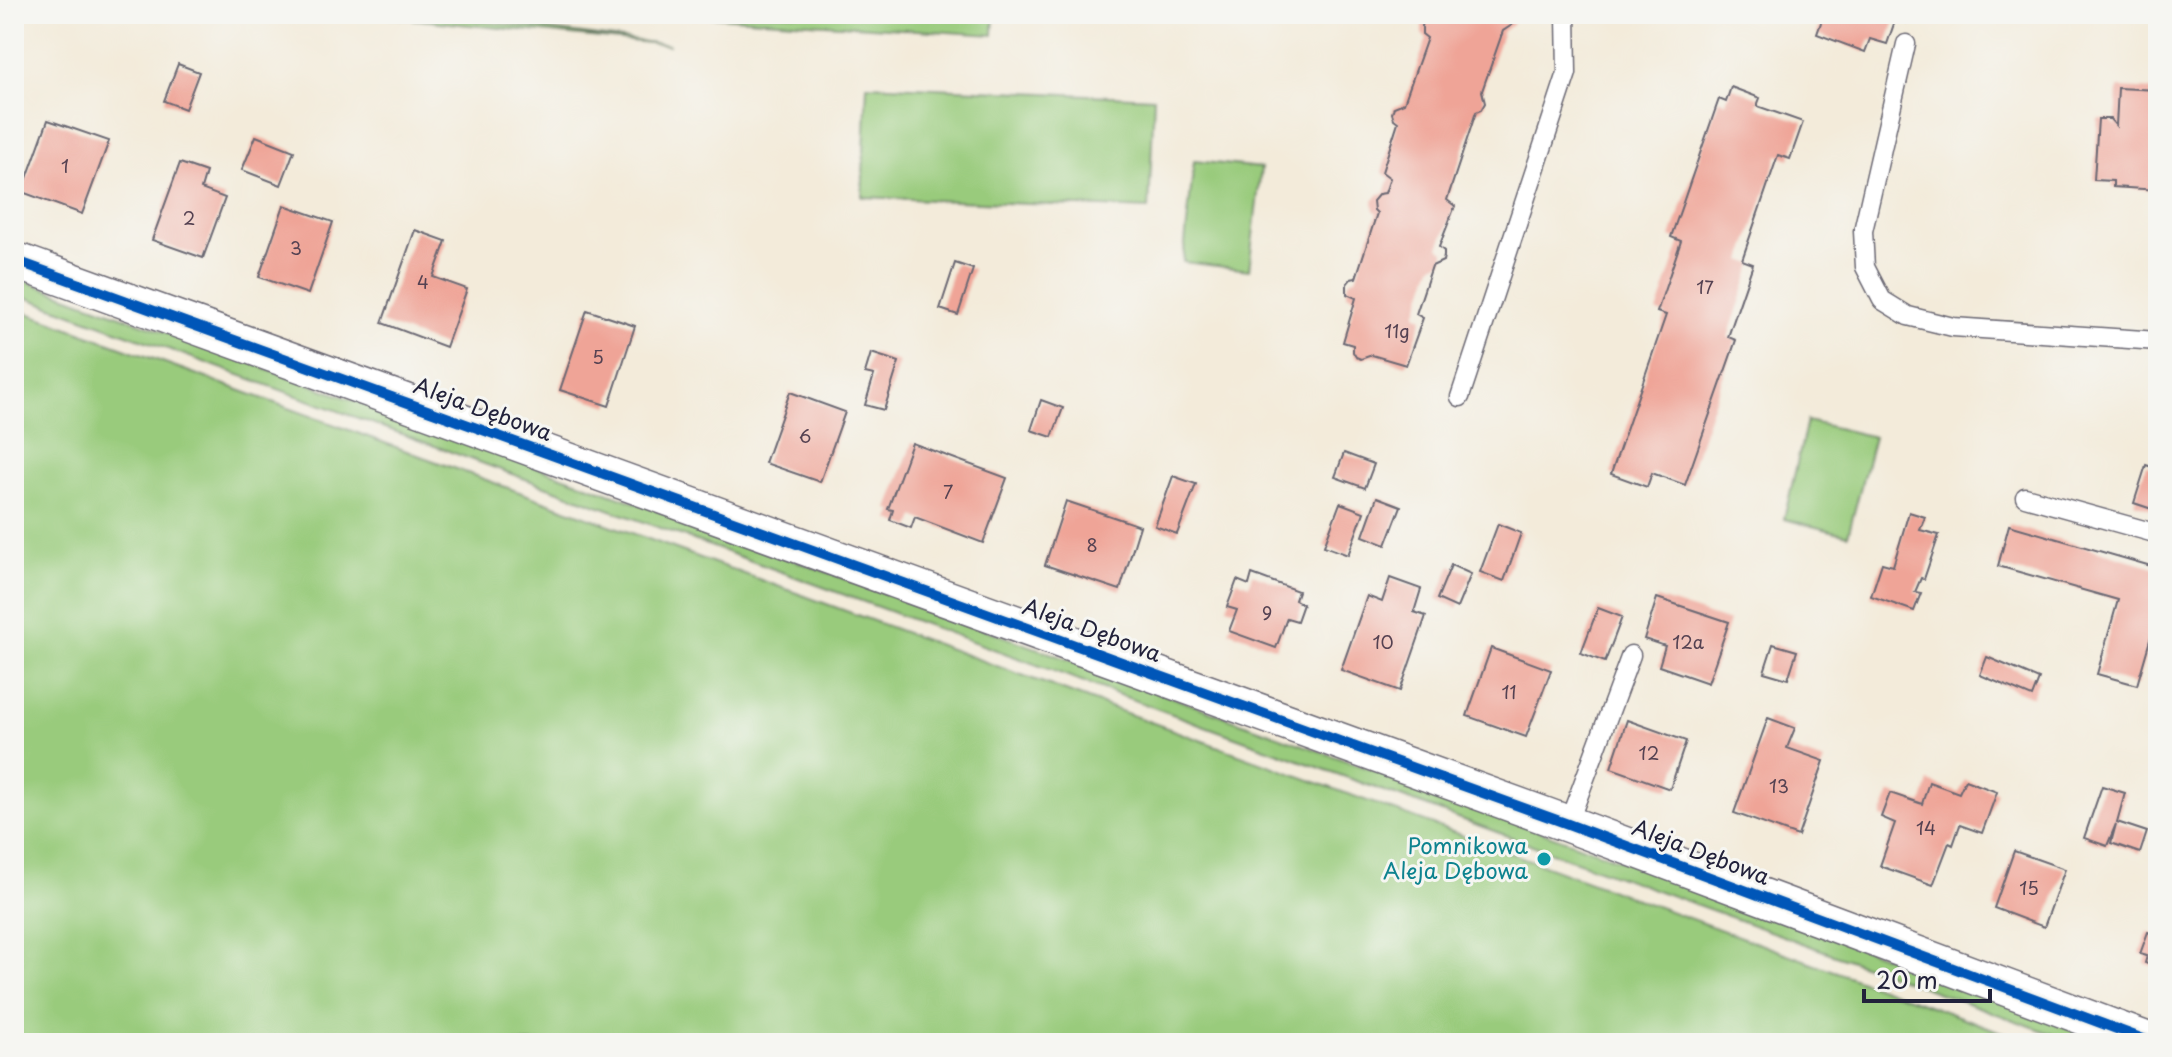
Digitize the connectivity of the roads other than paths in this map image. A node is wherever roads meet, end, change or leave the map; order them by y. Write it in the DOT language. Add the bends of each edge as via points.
graph roads {
  1 [pos="1566,14"];
  2 [pos="1906,44"];
  3 [pos="14,260"];
  4 [pos="2158,341"];
  5 [pos="1460,397"];
  6 [pos="2025,497"];
  7 [pos="2158,534"];
  8 [pos="1631,655"];
  9 [pos="1568,824"];
  10 [pos="2154,1043"];
  1 -- 5 [label="lane" via="1567,73"];
  2 -- 4 [label="lane" via="1863,231 1865,267 1882,300 1908,316 1953,327"];
  3 -- 9 [label="street, Aleja Dębowa"];
  6 -- 7 [label="lane"];
  8 -- 9 [label="lane"];
  9 -- 10 [label="street, Aleja Dębowa"];
}
